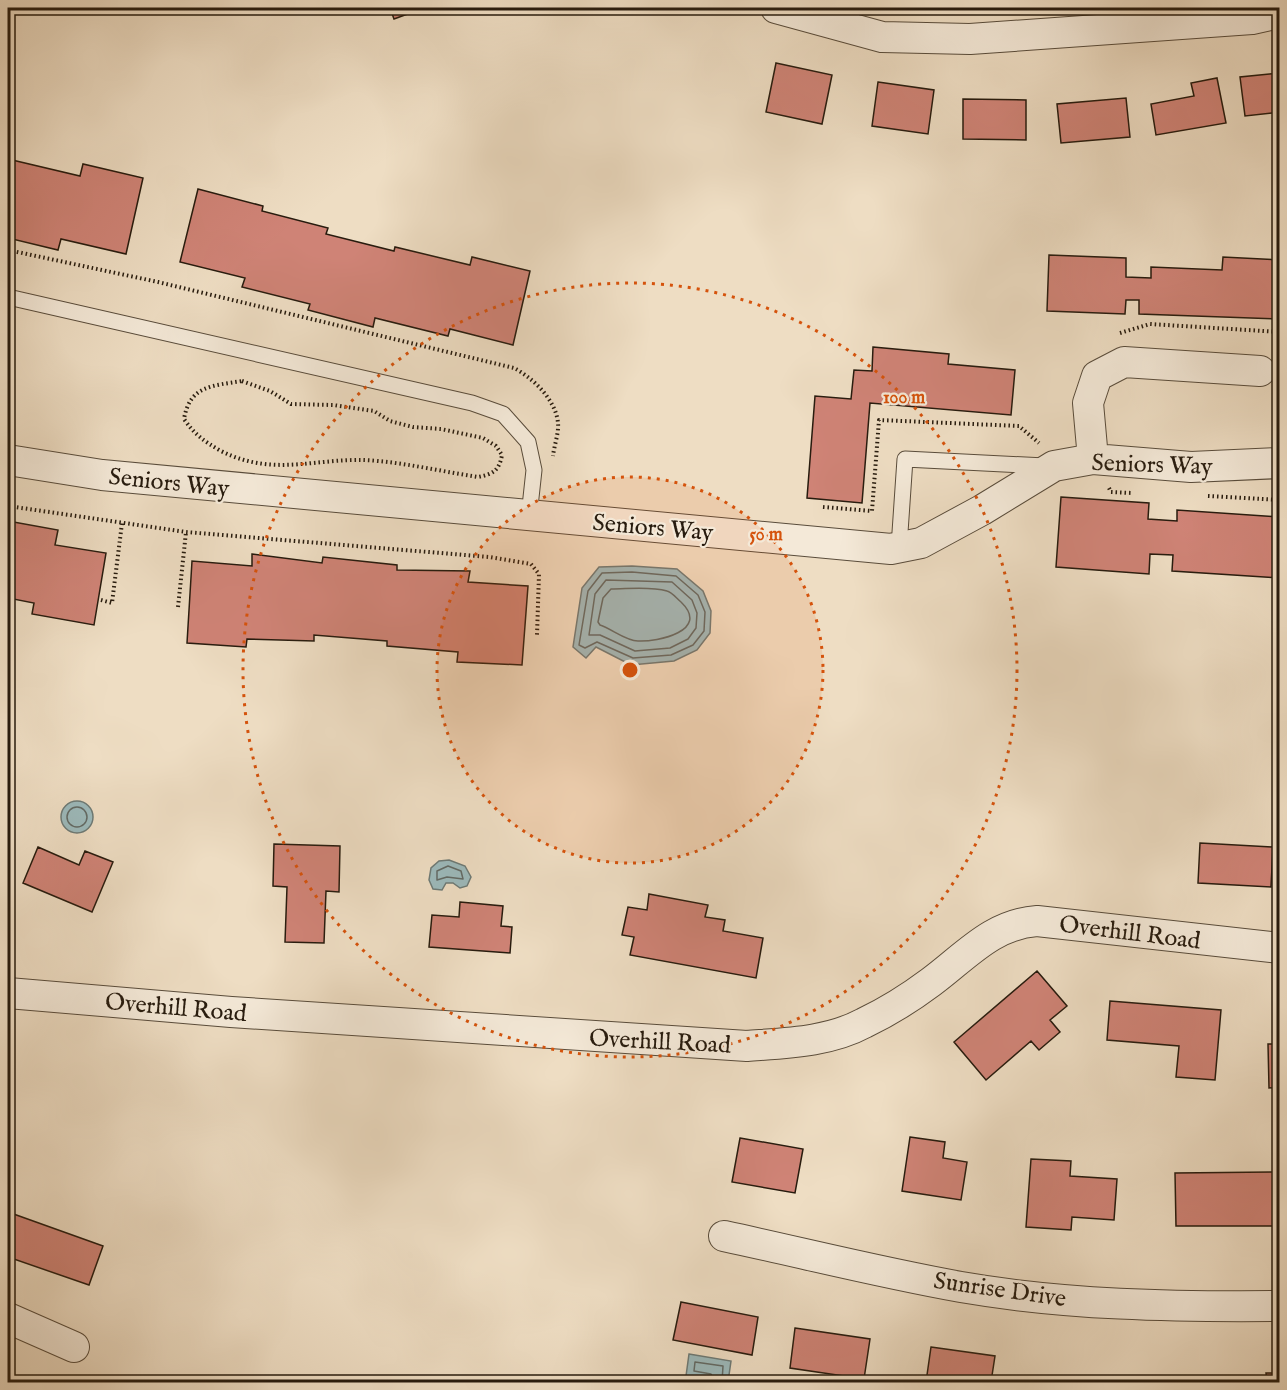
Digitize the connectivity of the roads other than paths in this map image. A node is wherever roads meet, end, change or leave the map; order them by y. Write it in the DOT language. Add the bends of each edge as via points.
graph roads {
  1 [pos="776,8"];
  2 [pos="1280,14"];
  3 [pos="8,297"];
  4 [pos="1260,371"];
  5 [pos="1048,456"];
  6 [pos="1093,459"];
  7 [pos="8,460"];
  8 [pos="1280,463"];
  9 [pos="529,516"];
  10 [pos="899,547"];
  11 [pos="1280,948"];
  12 [pos="8,993"];
  13 [pos="724,1236"];
  14 [pos="1280,1306"];
  15 [pos="8,1318"];
  16 [pos="74,1347"];
  1 -- 2 [label="street" via="882,37 970,39"];
  3 -- 9 [label="lane" via="472,403 503,414 528,442 534,470"];
  4 -- 6 [label="street" via="1124,362 1097,376 1088,403"];
  5 -- 6 [label="street, Seniors Way"];
  5 -- 10 [label="street, Seniors Way" via="982,510 921,543"];
  5 -- 10 [label="lane" via="905,459"];
  6 -- 8 [label="street, Seniors Way" via="1191,468"];
  7 -- 9 [label="street, Seniors Way" via="102,476"];
  9 -- 10 [label="street, Seniors Way"];
  11 -- 12 [label="street, Overhill Road" via="1037,921 1017,923 985,938 930,983 862,1025 812,1040 747,1046"];
  13 -- 14 [label="street, Sunrise Drive" via="961,1287 1066,1299 1214,1307"];
  15 -- 16 [label="street"];
}
